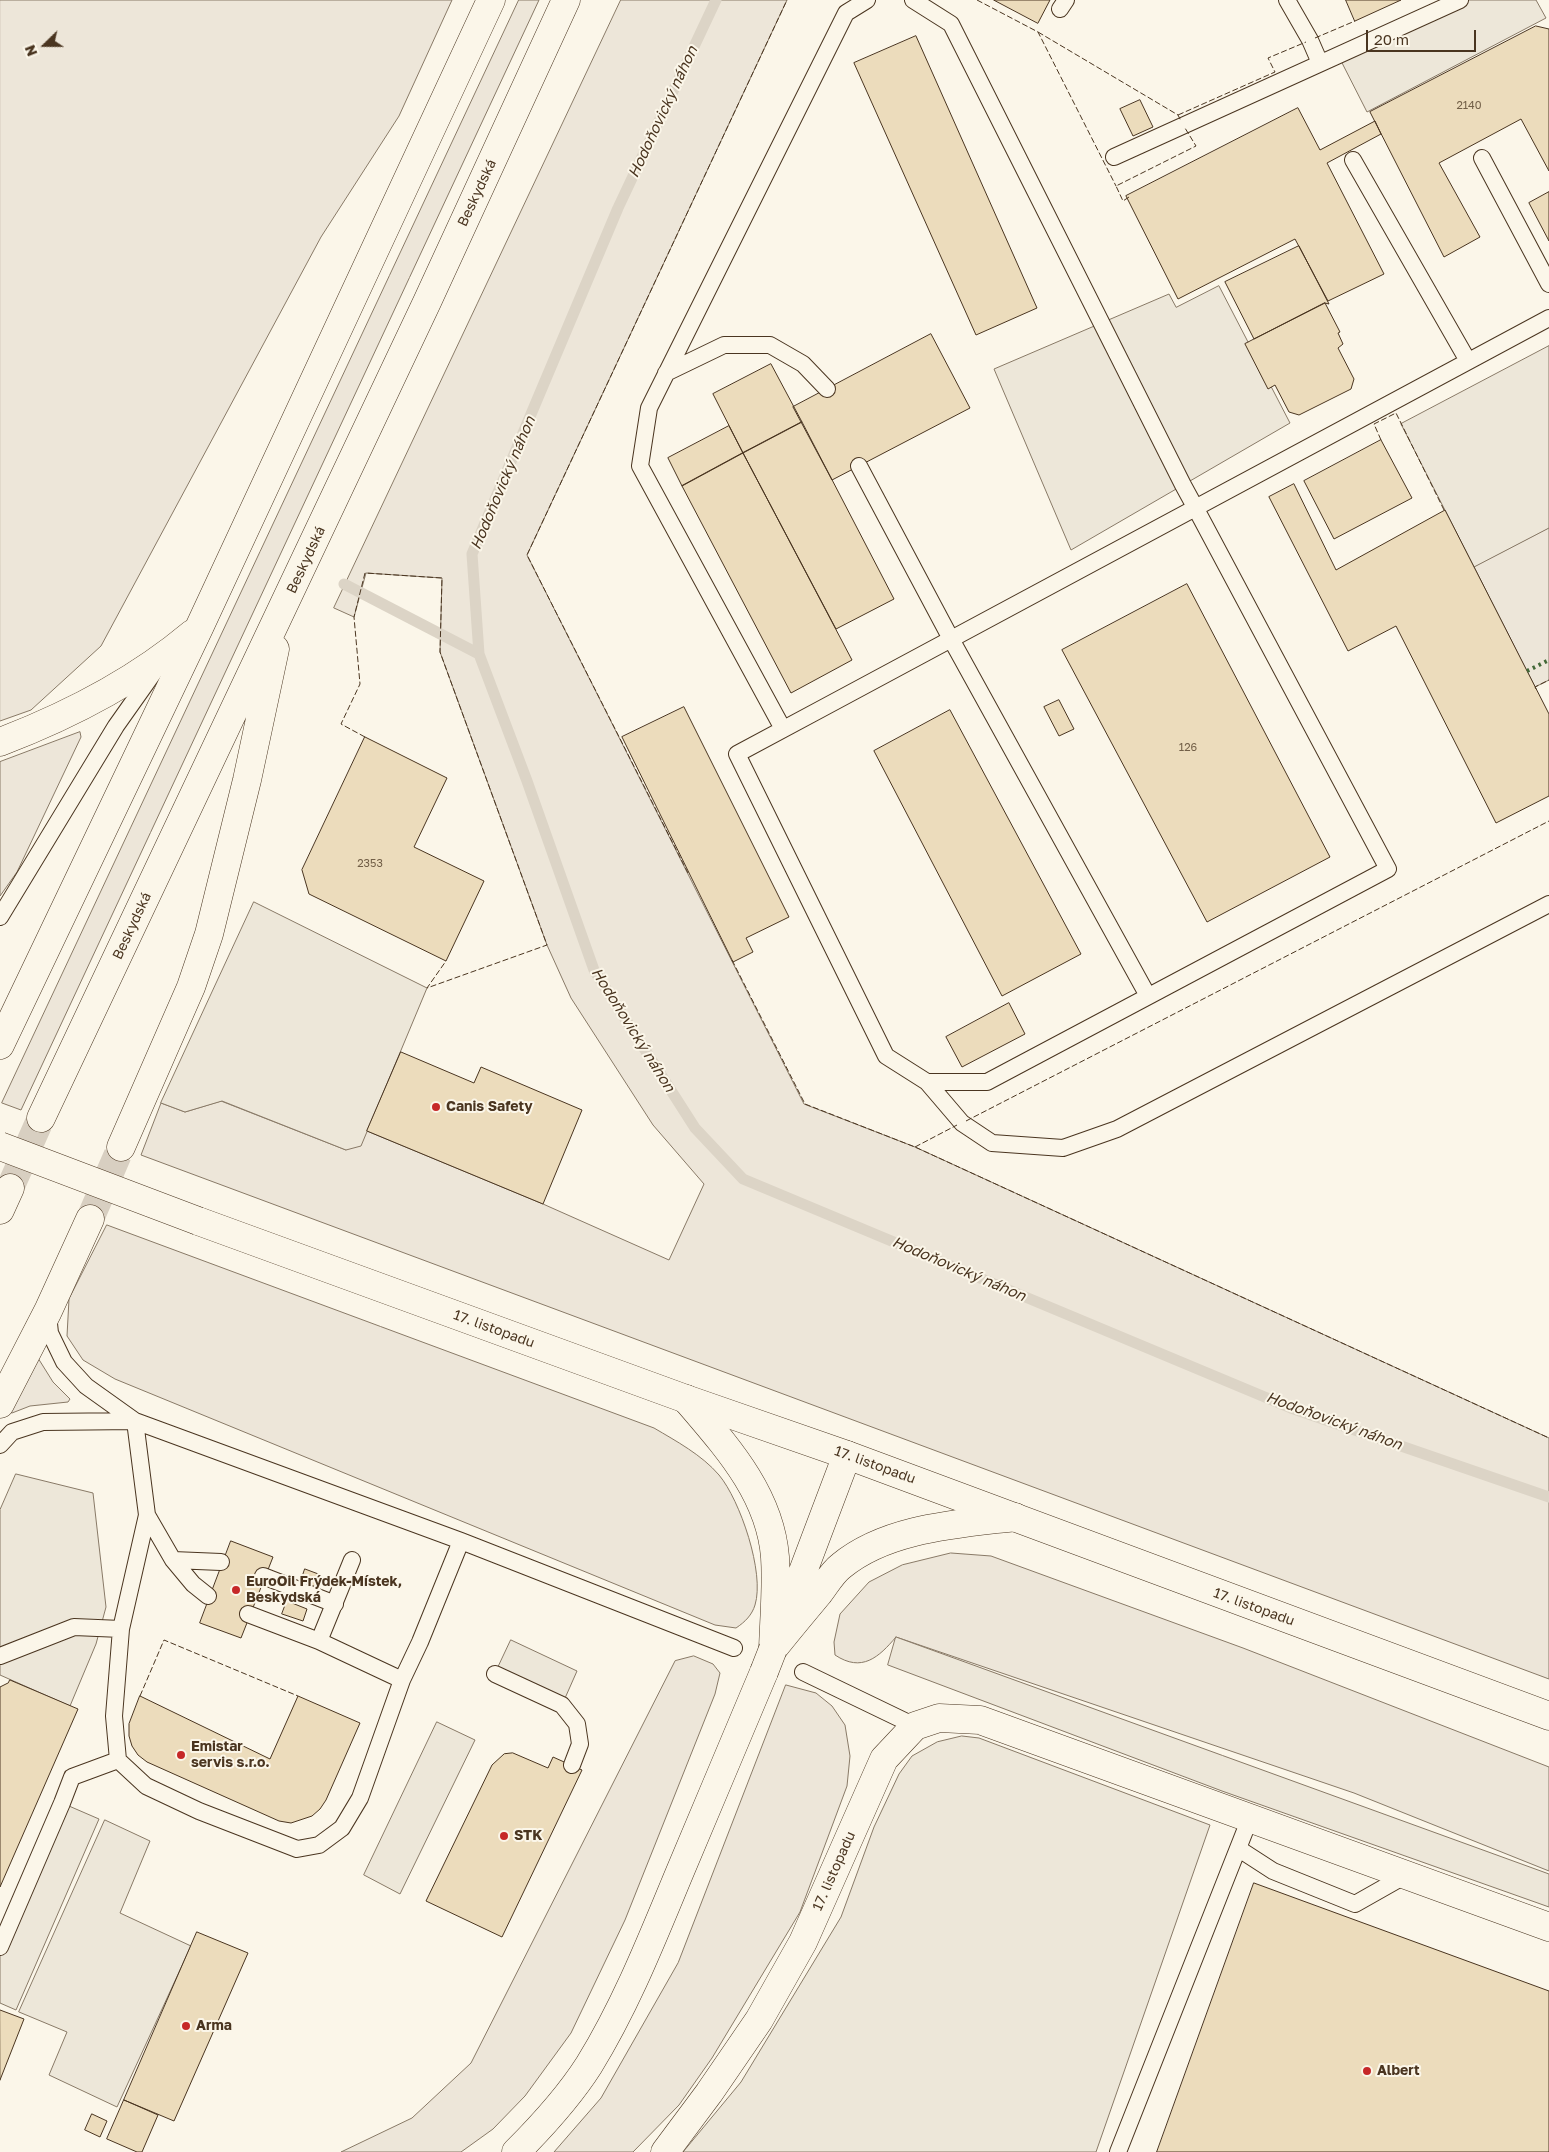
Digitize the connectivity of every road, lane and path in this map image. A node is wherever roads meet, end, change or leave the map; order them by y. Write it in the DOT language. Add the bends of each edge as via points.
graph roads {
  1 [pos="491,0"];
  2 [pos="566,0"];
  3 [pos="867,0"];
  4 [pos="913,0"];
  5 [pos="1287,0"];
  6 [pos="1460,0"];
  7 [pos="1320,63"];
  8 [pos="1114,157"];
  9 [pos="1482,158"];
  10 [pos="1353,160"];
  11 [pos="1549,284"];
  12 [pos="1549,318"];
  13 [pos="1468,361"];
  14 [pos="666,373"];
  15 [pos="826,390"];
  16 [pos="859,466"];
  17 [pos="1195,507"];
  18 [pos="284,606"];
  19 [pos="199,628"];
  20 [pos="951,639"];
  21 [pos="166,656"];
  22 [pos="783,729"];
  23 [pos="0,742"];
  24 [pos="1549,904"];
  25 [pos="0,917"];
  26 [pos="1148,996"];
  27 [pos="0,1044"];
  28 [pos="927,1082"];
  29 [pos="41,1118"];
  30 [pos="0,1146"];
  31 [pos="121,1148"];
  32 [pos="90,1219"];
  33 [pos="48,1312"];
  34 [pos="686,1399"];
  35 [pos="0,1404"];
  36 [pos="135,1421"];
  37 [pos="0,1445"];
  38 [pos="847,1455"];
  39 [pos="147,1515"];
  40 [pos="1014,1517"];
  41 [pos="461,1541"];
  42 [pos="173,1560"];
  43 [pos="352,1560"];
  44 [pos="221,1562"];
  45 [pos="263,1576"];
  46 [pos="208,1596"];
  47 [pos="335,1604"];
  48 [pos="248,1614"];
  49 [pos="121,1629"];
  50 [pos="319,1641"];
  51 [pos="734,1648"];
  52 [pos="0,1656"];
  53 [pos="769,1660"];
  54 [pos="803,1672"];
  55 [pos="495,1674"];
  56 [pos="402,1680"];
  57 [pos="1549,1716"];
  58 [pos="915,1726"];
  59 [pos="118,1760"];
  60 [pos="572,1765"];
  61 [pos="1250,1818"];
  62 [pos="1239,1849"];
  63 [pos="1408,1874"];
  64 [pos="1549,1927"];
  65 [pos="0,1947"];
  66 [pos="516,2152"];
  67 [pos="665,2152"];
  68 [pos="1118,2152"];
  1 -- 19 [label="main road"];
  2 -- 18 [label="main road, Beskydská"];
  3 -- 14 [label="lane" via="846,13"];
  4 -- 17 [label="lane" via="951,24"];
  5 -- 7 [label="lane"];
  6 -- 7 [label="lane"];
  7 -- 8 [label="lane"];
  9 -- 11 [label="lane"];
  10 -- 13 [label="lane"];
  12 -- 13 [label="lane"];
  13 -- 17 [label="lane"];
  14 -- 15 [label="lane" via="724,345 770,345 803,364"];
  14 -- 22 [label="lane" via="649,408 640,466"];
  16 -- 20 [label="lane"];
  17 -- 20 [label="lane"];
  17 -- 26 [label="lane" via="1388,869"];
  18 -- 29 [label="main road, Beskydská"];
  18 -- 31 [label="main road" via="248,780 209,934 191,987"];
  19 -- 21 [label="main road"];
  19 -- 27 [label="main road"];
  20 -- 22 [label="lane"];
  20 -- 26 [label="lane"];
  21 -- 23 [label="main road" via="86,704"];
  21 -- 25 [label="lane" via="116,726"];
  22 -- 28 [label="lane" via="736,754 886,1056"];
  24 -- 28 [label="lane" via="1117,1128 1063,1148 992,1143 962,1123"];
  26 -- 28 [label="lane" via="987,1082"];
  30 -- 34 [label="main road, 17. listopadu, bridge"];
  32 -- 33 [label="main road"];
  33 -- 35 [label="main road"];
  33 -- 36 [label="lane" via="50,1332 64,1362 86,1386"];
  34 -- 38 [label="main road, 17. listopadu"];
  34 -- 53 [label="main road" via="749,1479 770,1530 775,1557"];
  36 -- 37 [label="lane" via="43,1422 12,1432"];
  36 -- 39 [label="lane"];
  36 -- 41 [label="lane"];
  38 -- 40 [label="main road, 17. listopadu"];
  38 -- 53 [label="main road"];
  39 -- 42 [label="lane"];
  39 -- 49 [label="lane"];
  40 -- 53 [label="main road" via="898,1537 858,1555 840,1567"];
  40 -- 57 [label="main road, 17. listopadu"];
  41 -- 51 [label="lane"];
  41 -- 56 [label="lane"];
  42 -- 44 [label="lane"];
  42 -- 46 [label="lane" via="192,1584"];
  43 -- 47 [label="lane"];
  45 -- 47 [label="lane"];
  47 -- 50 [label="lane"];
  48 -- 50 [label="lane"];
  49 -- 52 [label="lane" via="74,1627"];
  49 -- 59 [label="lane" via="114,1716"];
  50 -- 56 [label="lane"];
  53 -- 66 [label="main road" via="643,1959 607,2031 565,2098"];
  54 -- 58 [label="lane"];
  55 -- 60 [label="lane" via="562,1705 577,1724 580,1744"];
  56 -- 59 [label="lane" via="360,1798 342,1828 319,1845 297,1849 199,1811 146,1786"];
  58 -- 61 [label="main road, 17. listopadu" via="939,1718 980,1720"];
  58 -- 67 [label="main road, 17. listopadu" via="884,1759 803,1942 758,2020 709,2094"];
  59 -- 65 [label="lane" via="72,1777"];
  61 -- 62 [label="lane"];
  61 -- 63 [label="main road, 17. listopadu"];
  62 -- 63 [label="lane" via="1274,1871 1355,1904"];
  62 -- 68 [label="lane"];
  63 -- 64 [label="main road, 17. listopadu"];
}
